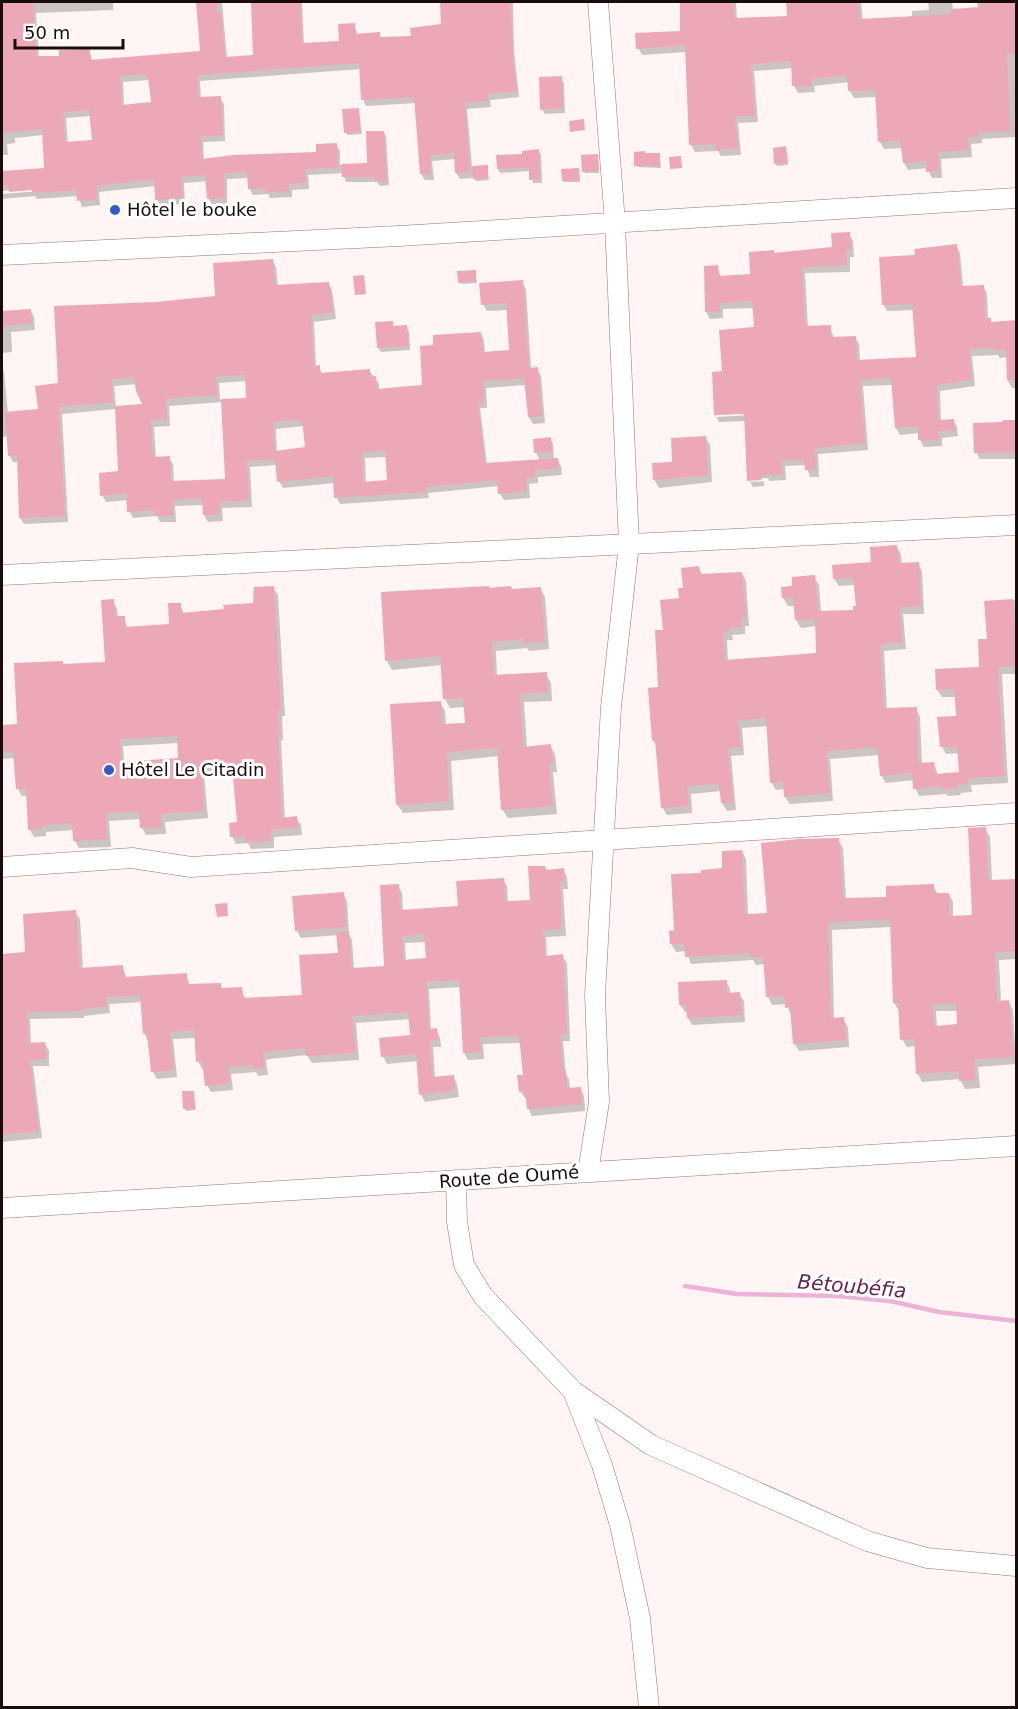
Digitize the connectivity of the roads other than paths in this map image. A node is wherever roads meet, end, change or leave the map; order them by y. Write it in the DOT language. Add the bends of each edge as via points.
graph roads {
  1 [pos="598,2"];
  2 [pos="1017,198"];
  3 [pos="615,223"];
  4 [pos="2,255"];
  5 [pos="1017,525"];
  6 [pos="629,544"];
  7 [pos="2,575"];
  8 [pos="1017,813"];
  9 [pos="602,840"];
  10 [pos="2,867"];
  11 [pos="1017,1146"];
  12 [pos="588,1172"];
  13 [pos="456,1180"];
  14 [pos="2,1208"];
  15 [pos="573,1391"];
  16 [pos="1017,1566"];
  17 [pos="649,1707"];
  1 -- 3 [label="street"];
  2 -- 3 [label="street"];
  3 -- 4 [label="street"];
  3 -- 6 [label="street"];
  5 -- 6 [label="street"];
  6 -- 7 [label="street"];
  6 -- 9 [label="street" via="611,707"];
  8 -- 9 [label="street"];
  9 -- 10 [label="street" via="191,867 132,858"];
  9 -- 12 [label="street" via="596,995 598,1102"];
  11 -- 12 [label="street, Route de Oumé"];
  12 -- 13 [label="street, Route de Oumé"];
  13 -- 14 [label="street, Route de Oumé"];
  13 -- 15 [label="street" via="464,1265 483,1296"];
  15 -- 16 [label="street" via="651,1445 867,1541 927,1558"];
  15 -- 17 [label="street" via="620,1525 640,1617"];
}
